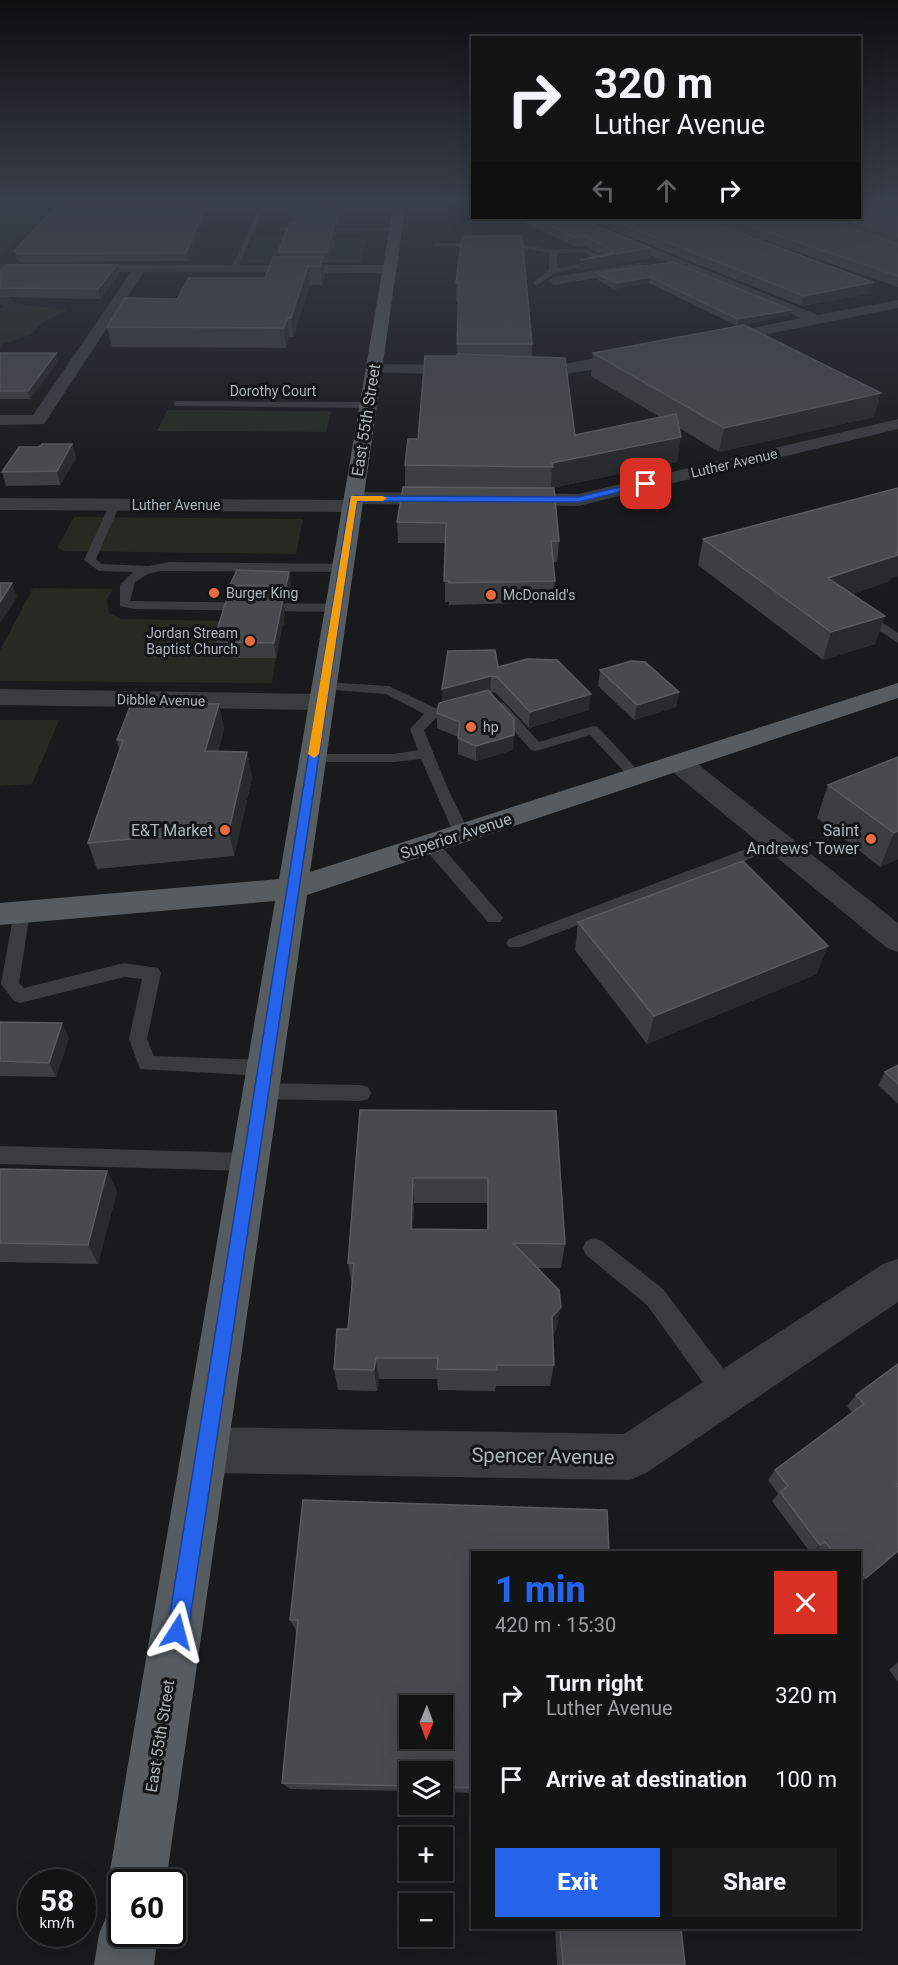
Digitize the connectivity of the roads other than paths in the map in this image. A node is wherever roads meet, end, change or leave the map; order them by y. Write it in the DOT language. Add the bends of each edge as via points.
graph roads {
  1 [pos="123,294"];
  2 [pos="385,294"];
  3 [pos="753,294"];
  4 [pos="894,297"];
  5 [pos="820,321"];
  6 [pos="694,344"];
  7 [pos="649,353"];
  8 [pos="375,369"];
  9 [pos="487,370"];
  10 [pos="510,370"];
  11 [pos="177,404"];
  12 [pos="369,405"];
  13 [pos="0,420"];
  14 [pos="898,424"];
  15 [pos="465,499"];
  16 [pos="487,499"];
  17 [pos="353,502"];
  18 [pos="0,504"];
  19 [pos="115,504"];
  20 [pos="343,568"];
  21 [pos="149,569"];
  22 [pos="337,608"];
  23 [pos="855,609"];
  24 [pos="898,639"];
  25 [pos="898,690"];
  26 [pos="323,694"];
  27 [pos="0,697"];
  28 [pos="433,713"];
  29 [pos="425,754"];
  30 [pos="313,759"];
  31 [pos="679,763"];
  32 [pos="637,777"];
  33 [pos="462,834"];
  34 [pos="777,842"];
  35 [pos="430,844"];
  36 [pos="291,889"];
  37 [pos="11,913"];
  38 [pos="494,918"];
  39 [pos="898,940"];
  40 [pos="515,943"];
  41 [pos="262,1080"];
  42 [pos="361,1093"];
  43 [pos="0,1155"];
  44 [pos="250,1162"];
  45 [pos="594,1248"];
  46 [pos="898,1278"];
  47 [pos="726,1393"];
  48 [pos="206,1450"];
  49 [pos="139,1869"];
  50 [pos="126,1947"];
  51 [pos="123,1965"];
  1 -- 13 [label="street" via="38,420"];
  2 -- 8 [label="main road, East 55th Street"];
  3 -- 5 [label="street"];
  4 -- 5 [label="street"];
  5 -- 6 [label="street"];
  7 -- 10 [label="street" via="555,370"];
  8 -- 9 [label="street"];
  8 -- 12 [label="main road, East 55th Street"];
  11 -- 12 [label="lane, Dorothy Court"];
  12 -- 17 [label="main road, East 55th Street"];
  14 -- 16 [label="street, Luther Avenue" via="578,500"];
  15 -- 17 [label="street, Luther Avenue"];
  17 -- 19 [label="street, Luther Avenue"];
  17 -- 20 [label="main road, East 55th Street"];
  18 -- 19 [label="street, Luther Avenue"];
  19 -- 21 [label="lane" via="90,560 99,567"];
  20 -- 21 [label="lane"];
  20 -- 22 [label="main road, East 55th Street"];
  21 -- 22 [label="lane" via="124,585 124,603"];
  22 -- 26 [label="main road, East 55th Street"];
  23 -- 24 [label="lane"];
  25 -- 31 [label="main road, Superior Avenue"];
  26 -- 27 [label="street, Dibble Avenue"];
  26 -- 28 [label="lane" via="389,690"];
  26 -- 30 [label="main road, East 55th Street"];
  28 -- 29 [label="lane" via="417,729"];
  28 -- 32 [label="lane" via="491,698 536,747 593,730"];
  29 -- 30 [label="lane"];
  29 -- 33 [label="lane"];
  30 -- 36 [label="main road, East 55th Street"];
  31 -- 32 [label="main road, Superior Avenue"];
  31 -- 34 [label="street"];
  32 -- 33 [label="main road, Superior Avenue"];
  33 -- 35 [label="main road, Superior Avenue"];
  34 -- 39 [label="street"];
  34 -- 40 [label="lane"];
  35 -- 36 [label="main road, Superior Avenue"];
  35 -- 38 [label="lane"];
  36 -- 37 [label="main road, Superior Avenue"];
  36 -- 41 [label="main road, East 55th Street"];
  37 -- 41 [label="lane" via="10,984 20,996 124,970 152,973 138,1039 147,1064"];
  41 -- 42 [label="lane"];
  41 -- 44 [label="main road, East 55th Street"];
  43 -- 44 [label="lane"];
  44 -- 48 [label="main road, East 55th Street"];
  45 -- 47 [label="lane" via="655,1297"];
  46 -- 47 [label="street, Spencer Avenue"];
  47 -- 48 [label="street, Spencer Avenue" via="630,1457"];
  48 -- 49 [label="main road, East 55th Street"];
  50 -- 51 [label="main road"];
}
